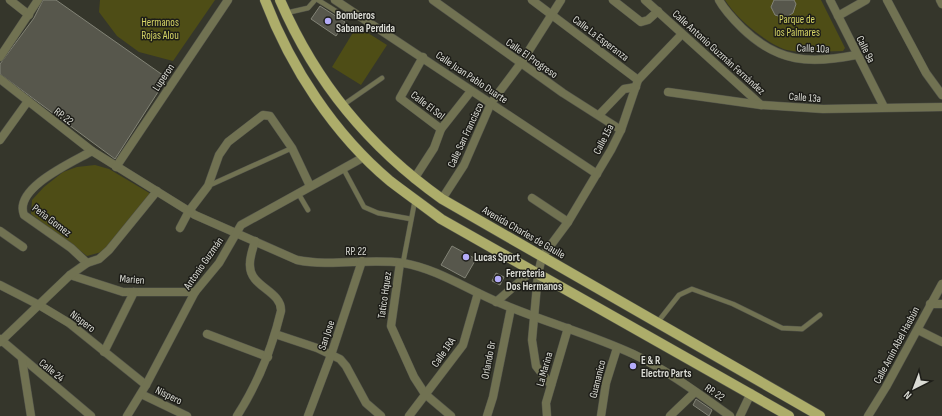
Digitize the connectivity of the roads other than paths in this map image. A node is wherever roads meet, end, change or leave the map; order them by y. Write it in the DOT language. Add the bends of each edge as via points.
graph roads {
  1 [pos="10,0"];
  2 [pos="38,0"];
  3 [pos="228,0"];
  4 [pos="265,0"];
  5 [pos="280,0"];
  6 [pos="315,0"];
  7 [pos="318,0"];
  8 [pos="335,0"];
  9 [pos="433,0"];
  10 [pos="532,0"];
  11 [pos="561,0"];
  12 [pos="613,0"];
  13 [pos="645,0"];
  14 [pos="719,0"];
  15 [pos="830,0"];
  16 [pos="866,0"];
  17 [pos="887,0"];
  18 [pos="940,0"];
  19 [pos="942,4"];
  20 [pos="658,11"];
  21 [pos="286,13"];
  22 [pos="552,14"];
  23 [pos="28,15"];
  24 [pos="838,16"];
  25 [pos="347,18"];
  26 [pos="682,34"];
  27 [pos="856,55"];
  28 [pos="0,57"];
  29 [pos="423,58"];
  30 [pos="521,63"];
  31 [pos="382,78"];
  32 [pos="0,79"];
  33 [pos="637,84"];
  34 [pos="471,90"];
  35 [pos="668,92"];
  36 [pos="942,95"];
  37 [pos="28,102"];
  38 [pos="491,103"];
  39 [pos="761,105"];
  40 [pos="341,106"];
  41 [pos="884,107"];
  42 [pos="942,107"];
  43 [pos="599,115"];
  44 [pos="441,129"];
  45 [pos="621,130"];
  46 [pos="0,140"];
  47 [pos="292,148"];
  48 [pos="92,151"];
  49 [pos="364,157"];
  50 [pos="116,167"];
  51 [pos="343,168"];
  52 [pos="597,174"];
  53 [pos="414,179"];
  54 [pos="208,186"];
  55 [pos="310,186"];
  56 [pos="157,191"];
  57 [pos="298,193"];
  58 [pos="532,198"];
  59 [pos="442,199"];
  60 [pos="415,200"];
  61 [pos="308,210"];
  62 [pos="189,211"];
  63 [pos="411,219"];
  64 [pos="568,222"];
  65 [pos="180,228"];
  66 [pos="0,231"];
  67 [pos="235,233"];
  68 [pos="255,241"];
  69 [pos="24,247"];
  70 [pos="542,257"];
  71 [pos="362,261"];
  72 [pos="87,263"];
  73 [pos="402,263"];
  74 [pos="535,273"];
  75 [pos="70,275"];
  76 [pos="942,284"];
  77 [pos="0,285"];
  78 [pos="134,292"];
  79 [pos="195,292"];
  80 [pos="478,293"];
  81 [pos="496,302"];
  82 [pos="930,304"];
  83 [pos="942,304"];
  84 [pos="39,305"];
  85 [pos="511,308"];
  86 [pos="820,314"];
  87 [pos="533,316"];
  88 [pos="657,323"];
  89 [pos="568,328"];
  90 [pos="918,330"];
  91 [pos="207,334"];
  92 [pos="275,334"];
  93 [pos="1,341"];
  94 [pos="942,342"];
  95 [pos="617,348"];
  96 [pos="104,352"];
  97 [pos="331,354"];
  98 [pos="268,357"];
  99 [pos="22,359"];
  100 [pos="146,385"];
  101 [pos="551,385"];
  102 [pos="695,392"];
  103 [pos="751,393"];
  104 [pos="141,394"];
  105 [pos="425,394"];
  106 [pos="31,416"];
  107 [pos="92,416"];
  108 [pos="127,416"];
  109 [pos="187,416"];
  110 [pos="237,416"];
  111 [pos="308,416"];
  112 [pos="380,416"];
  113 [pos="409,416"];
  114 [pos="451,416"];
  115 [pos="487,416"];
  116 [pos="547,416"];
  117 [pos="601,416"];
  118 [pos="670,416"];
  119 [pos="730,416"];
  120 [pos="740,416"];
  121 [pos="789,416"];
  122 [pos="820,416"];
  123 [pos="868,416"];
  1 -- 23 [label="street"];
  2 -- 23 [label="street"];
  3 -- 50 [label="street, Luperon"];
  4 -- 49 [label="main road" via="284,42 316,98"];
  5 -- 21 [label="main road, Avenida Charles de Gaulle"];
  6 -- 21 [label="lane" via="308,8"];
  7 -- 25 [label="lane"];
  8 -- 29 [label="street, Calle Juan Pablo Duarte"];
  9 -- 30 [label="street, Calle El Progreso"];
  10 -- 22 [label="street, Calle La Esperanza"];
  11 -- 22 [label="street, Calle San Francisco"];
  12 -- 20 [label="street" via="640,22 648,20"];
  13 -- 20 [label="street, Calle Antonio Guzmán Fernández"];
  14 -- 27 [label="street, Calle 10a" via="729,15 749,34 780,54 797,60 817,61"];
  15 -- 24 [label="street, Calle 9a"];
  16 -- 24 [label="street"];
  17 -- 36 [label="street" via="926,73"];
  18 -- 19 [label="street"];
  20 -- 26 [label="street, Calle Antonio Guzmán Fernández"];
  21 -- 40 [label="main road, Avenida Charles de Gaulle" via="300,42"];
  22 -- 30 [label="street, Calle San Francisco"];
  22 -- 33 [label="street, Calle La Esperanza"];
  23 -- 28 [label="street"];
  24 -- 27 [label="street, Calle 9a"];
  26 -- 33 [label="street, Calle 15a"];
  26 -- 39 [label="street, Calle Antonio Guzmán Fernández"];
  27 -- 41 [label="street, Calle 9a"];
  29 -- 34 [label="street, Calle Juan Pablo Duarte"];
  29 -- 44 [label="street, Calle El Sol" via="400,98"];
  30 -- 38 [label="street, Calle San Francisco"];
  30 -- 43 [label="street, Calle El Progreso"];
  31 -- 40 [label="lane"];
  32 -- 37 [label="street, RP. 22"];
  33 -- 43 [label="street" via="624,89"];
  33 -- 45 [label="street, Calle 15a"];
  34 -- 38 [label="street, Calle Juan Pablo Duarte"];
  34 -- 44 [label="street"];
  35 -- 39 [label="street, Calle 13a"];
  37 -- 46 [label="street"];
  37 -- 48 [label="street, RP. 22"];
  38 -- 52 [label="street, Calle Juan Pablo Duarte"];
  38 -- 59 [label="street, Calle San Francisco" via="464,165"];
  39 -- 41 [label="street, Calle 13a" via="823,110"];
  40 -- 53 [label="main road, Avenida Charles de Gaulle" via="363,132"];
  41 -- 42 [label="street, Calle 13a"];
  43 -- 45 [label="street, Calle El Progreso"];
  44 -- 53 [label="street" via="434,148"];
  45 -- 52 [label="street, Calle 15a"];
  47 -- 54 [label="lane"];
  47 -- 54 [label="street" via="270,116 263,115 228,142 219,155"];
  47 -- 55 [label="street"];
  48 -- 50 [label="street, RP. 22"];
  48 -- 72 [label="street, Peña Gomez" via="36,186 26,198 22,209 24,215 71,248"];
  49 -- 51 [label="street, Antonio Guzmán"];
  49 -- 60 [label="main road"];
  50 -- 56 [label="street, RP. 22"];
  51 -- 55 [label="street, Antonio Guzmán"];
  51 -- 63 [label="lane" via="364,207 378,213"];
  52 -- 64 [label="street, Calle 15a"];
  53 -- 59 [label="main road, Avenida Charles de Gaulle"];
  54 -- 62 [label="street"];
  55 -- 57 [label="street, Antonio Guzmán"];
  56 -- 62 [label="street, RP. 22"];
  56 -- 72 [label="street" via="110,250 100,259"];
  57 -- 61 [label="lane"];
  57 -- 67 [label="street, Antonio Guzmán" via="241,225"];
  58 -- 64 [label="street"];
  59 -- 70 [label="main road, Avenida Charles de Gaulle"];
  60 -- 63 [label="lane"];
  60 -- 74 [label="main road"];
  62 -- 65 [label="street"];
  62 -- 67 [label="street, RP. 22"];
  63 -- 73 [label="lane"];
  64 -- 70 [label="street, Calle 15a"];
  66 -- 69 [label="street"];
  67 -- 68 [label="street, RP. 22"];
  67 -- 79 [label="street, Antonio Guzmán" via="219,263"];
  68 -- 71 [label="street, RP. 22" via="304,262"];
  68 -- 92 [label="street" via="250,266 252,274 281,304"];
  70 -- 74 [label="street"];
  70 -- 88 [label="main road, Avenida Charles de Gaulle"];
  71 -- 73 [label="street, RP. 22"];
  71 -- 97 [label="street, San Jose"];
  72 -- 75 [label="street"];
  73 -- 80 [label="street, RP. 22" via="433,271"];
  73 -- 105 [label="street, Tatico Hquez" via="391,326 414,377"];
  74 -- 81 [label="street"];
  74 -- 87 [label="street"];
  74 -- 103 [label="main road"];
  75 -- 78 [label="street, Marien" via="123,292"];
  75 -- 84 [label="street"];
  76 -- 82 [label="street, Calle Amín Abel Hasbún"];
  77 -- 84 [label="street, Níspero"];
  78 -- 79 [label="street, Marien"];
  78 -- 96 [label="street"];
  79 -- 100 [label="street, Antonio Guzmán"];
  80 -- 81 [label="street, RP. 22"];
  80 -- 105 [label="street, Calle 1RA" via="463,345"];
  81 -- 85 [label="street, RP. 22"];
  82 -- 83 [label="street"];
  82 -- 90 [label="street, Calle Amín Abel Hasbún"];
  84 -- 93 [label="street"];
  84 -- 96 [label="street, Níspero" via="70,323"];
  85 -- 87 [label="street, RP. 22"];
  85 -- 115 [label="street, Orlando Br"];
  86 -- 88 [label="lane" via="802,329 782,328 733,304 692,289 678,295"];
  87 -- 89 [label="street, RP. 22"];
  87 -- 101 [label="street" via="532,340 536,366"];
  88 -- 122 [label="main road, Avenida Charles de Gaulle"];
  89 -- 95 [label="street, RP. 22"];
  89 -- 101 [label="street, La Marina"];
  90 -- 94 [label="street"];
  90 -- 123 [label="street, Calle Amín Abel Hasbún"];
  91 -- 98 [label="street"];
  92 -- 97 [label="street"];
  92 -- 98 [label="street"];
  93 -- 99 [label="street, Calle 24"];
  95 -- 102 [label="street, RP. 22" via="648,362"];
  95 -- 117 [label="street, Guananico" via="606,383"];
  96 -- 100 [label="street, Níspero"];
  97 -- 111 [label="street, San Jose"];
  97 -- 112 [label="street" via="346,366 366,403"];
  98 -- 110 [label="street"];
  99 -- 106 [label="street"];
  99 -- 107 [label="street, Calle 24"];
  100 -- 104 [label="street, Antonio Guzmán"];
  101 -- 116 [label="street, La Marina" via="546,403"];
  102 -- 118 [label="street"];
  102 -- 119 [label="street, RP. 22"];
  103 -- 120 [label="street"];
  103 -- 121 [label="main road"];
  104 -- 108 [label="street, Antonio Guzmán"];
  104 -- 109 [label="street, Nispero"];
  105 -- 113 [label="street, Calle 1RA"];
  105 -- 114 [label="street, Tatico Hquez"];
}
